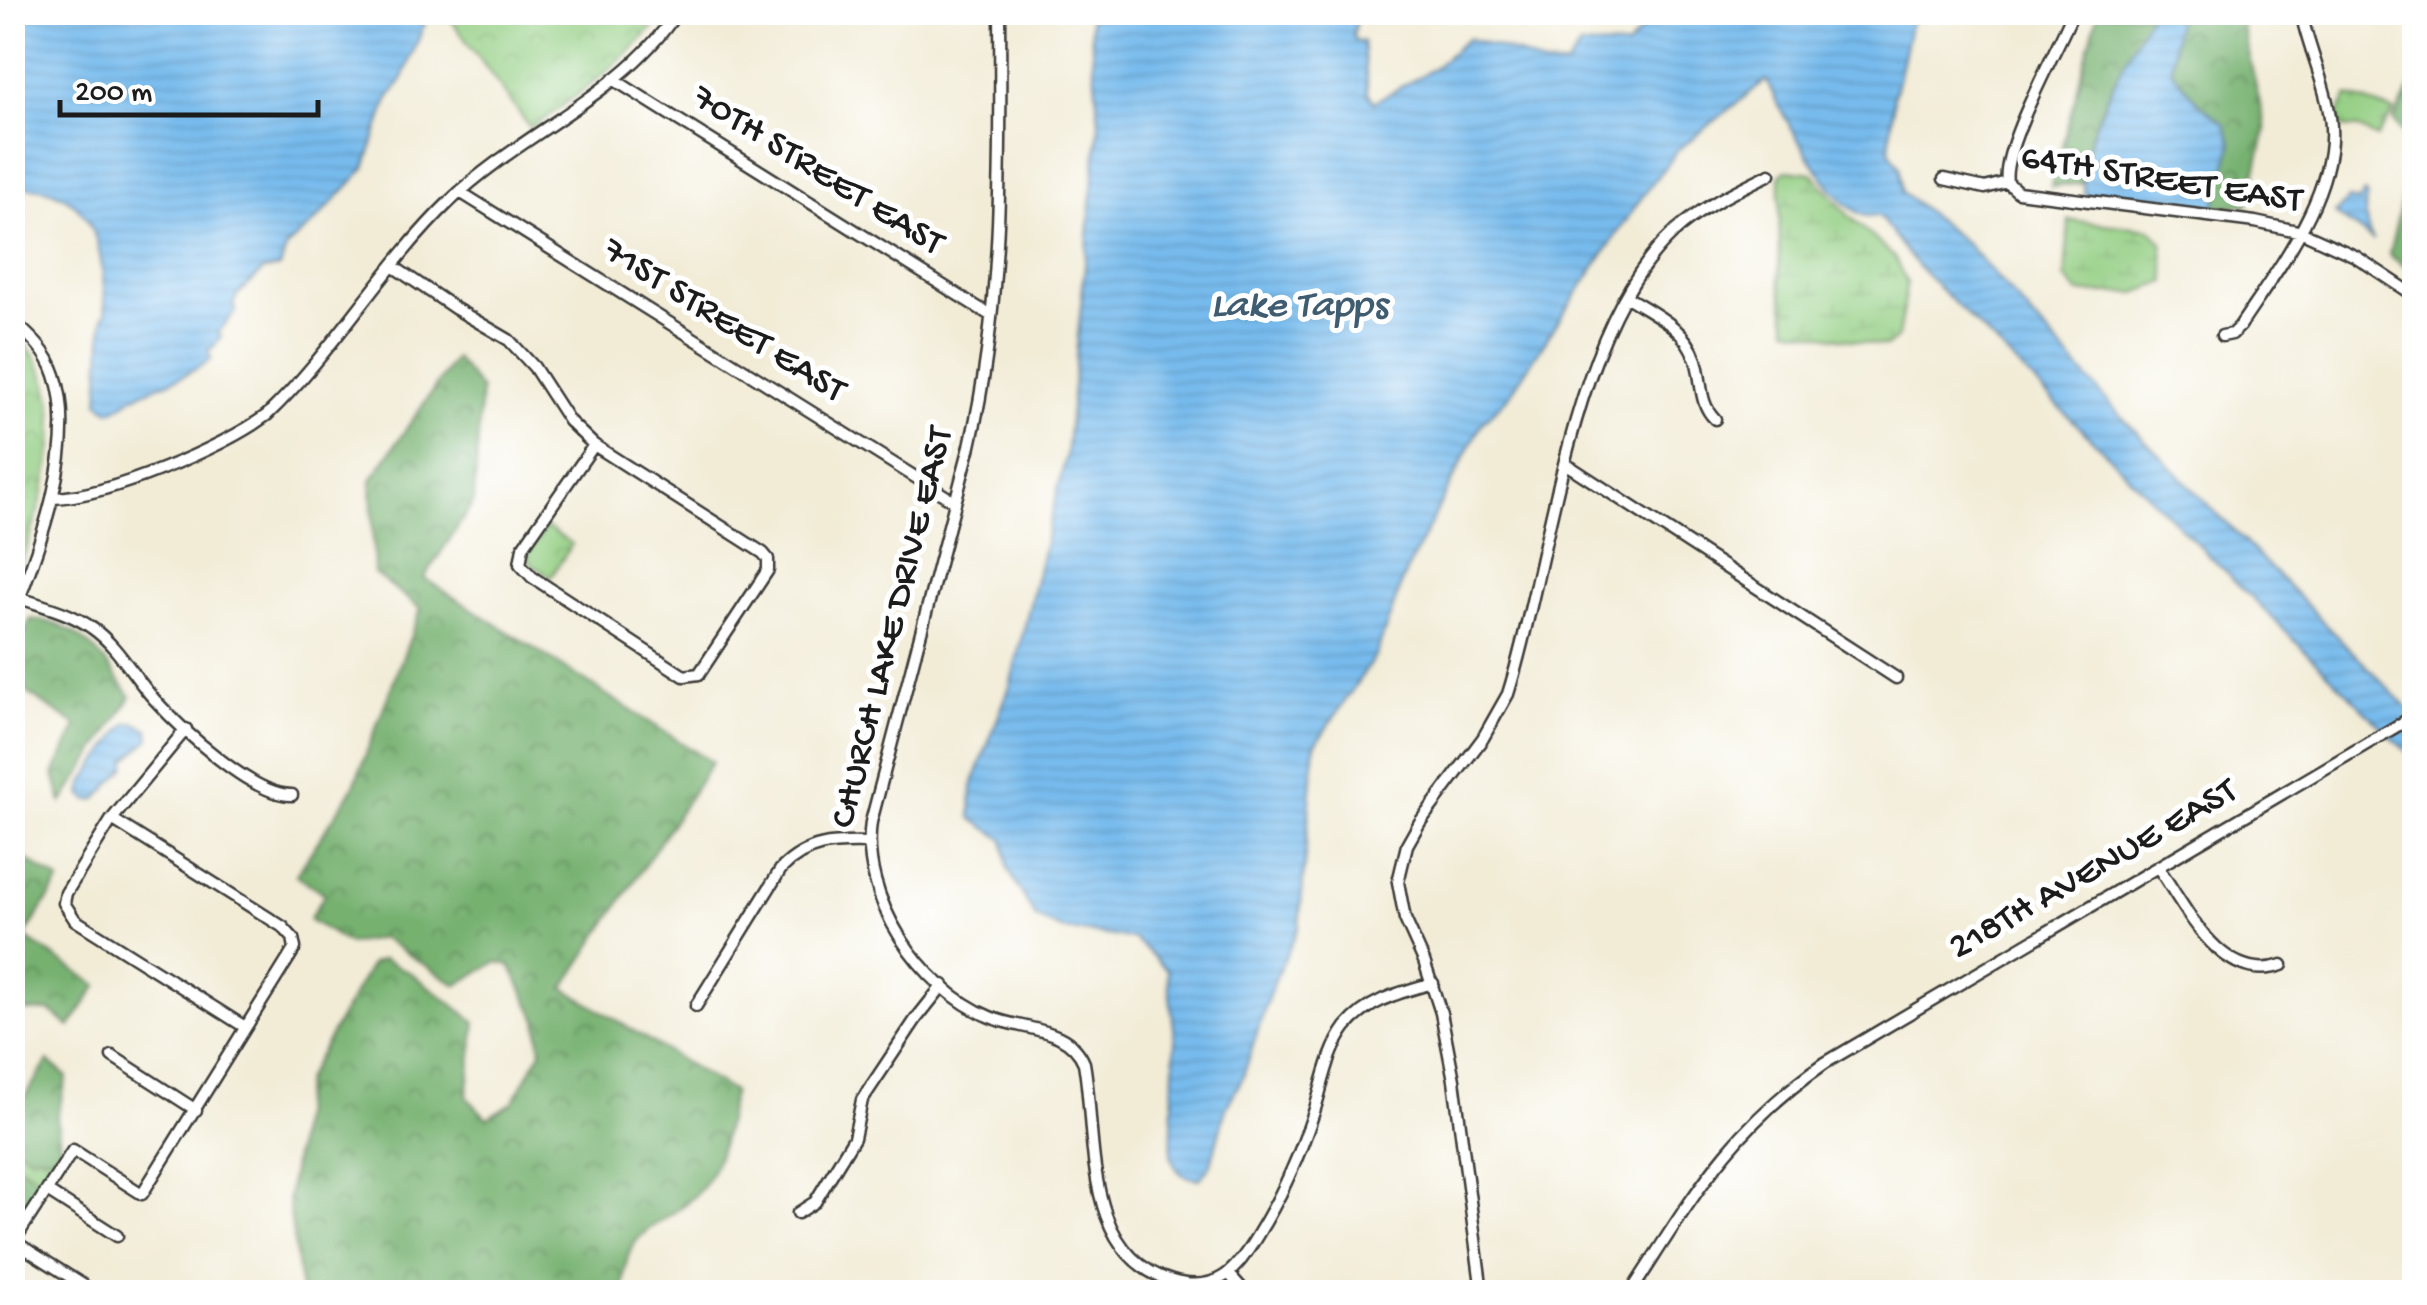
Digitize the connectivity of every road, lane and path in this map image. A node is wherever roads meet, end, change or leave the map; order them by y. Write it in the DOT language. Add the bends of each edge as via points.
graph roads {
  1 [pos="677,12"];
  2 [pos="1000,12"];
  3 [pos="2072,12"];
  4 [pos="2302,12"];
  5 [pos="613,79"];
  6 [pos="1770,174"];
  7 [pos="1944,179"];
  8 [pos="2007,182"];
  9 [pos="460,192"];
  10 [pos="2302,232"];
  11 [pos="394,267"];
  12 [pos="2414,295"];
  13 [pos="1627,297"];
  14 [pos="990,315"];
  15 [pos="12,320"];
  16 [pos="2222,336"];
  17 [pos="1716,419"];
  18 [pos="594,445"];
  19 [pos="1566,464"];
  20 [pos="54,498"];
  21 [pos="954,502"];
  22 [pos="20,598"];
  23 [pos="12,617"];
  24 [pos="1896,678"];
  25 [pos="2414,716"];
  26 [pos="186,729"];
  27 [pos="292,795"];
  28 [pos="112,819"];
  29 [pos="869,844"];
  30 [pos="2158,868"];
  31 [pos="2282,965"];
  32 [pos="1433,983"];
  33 [pos="943,985"];
  34 [pos="696,1006"];
  35 [pos="245,1027"];
  36 [pos="112,1056"];
  37 [pos="196,1110"];
  38 [pos="47,1191"];
  39 [pos="798,1213"];
  40 [pos="117,1236"];
  41 [pos="13,1241"];
  42 [pos="1230,1274"];
  43 [pos="94,1292"];
  44 [pos="1245,1292"];
  45 [pos="1482,1292"];
  46 [pos="1631,1292"];
  1 -- 5 [label="street" via="662,35"];
  2 -- 14 [label="street, CHURCH LAKE DRIVE EAST"];
  3 -- 8 [label="street" via="2006,167"];
  4 -- 10 [label="street" via="2332,139"];
  5 -- 9 [label="street"];
  5 -- 14 [label="street, 70TH STREET EAST"];
  6 -- 13 [label="street" via="1671,235"];
  7 -- 8 [label="street, 64TH STREET EAST" via="1985,188"];
  8 -- 10 [label="street, 64TH STREET EAST" via="2038,196"];
  9 -- 11 [label="street"];
  9 -- 21 [label="street, 71ST STREET EAST"];
  10 -- 12 [label="street, 64TH STREET EAST"];
  10 -- 16 [label="street" via="2240,326"];
  11 -- 18 [label="street" via="510,340 568,421"];
  11 -- 20 [label="street" via="254,424 100,491"];
  13 -- 17 [label="street" via="1685,338 1703,401"];
  13 -- 19 [label="street" via="1591,375"];
  14 -- 21 [label="street, CHURCH LAKE DRIVE EAST" via="980,400"];
  15 -- 20 [label="street" via="45,355 60,392"];
  18 -- 18 [label="street" via="768,559 768,570 708,665 694,676 684,676 520,564 523,547"];
  19 -- 24 [label="street"];
  19 -- 32 [label="street" via="1508,694 1402,858 1400,903"];
  20 -- 22 [label="street"];
  21 -- 29 [label="street, CHURCH LAKE DRIVE EAST"];
  22 -- 23 [label="street"];
  22 -- 26 [label="street" via="93,628"];
  25 -- 30 [label="street, 218TH AVENUE EAST"];
  26 -- 27 [label="street" via="271,792"];
  26 -- 28 [label="street"];
  28 -- 35 [label="street" via="66,893 66,910"];
  28 -- 35 [label="street" via="293,938 292,954"];
  29 -- 33 [label="street, CHURCH LAKE DRIVE EAST" via="890,918"];
  29 -- 34 [label="street" via="818,844 790,860"];
  30 -- 31 [label="street" via="2223,953 2247,967"];
  30 -- 46 [label="street, 218TH AVENUE EAST" via="1770,1104 1719,1159"];
  32 -- 42 [label="street" via="1373,1003 1343,1032 1288,1182"];
  32 -- 45 [label="street" via="1454,1080"];
  33 -- 39 [label="street" via="862,1100 854,1138 815,1202"];
  33 -- 42 [label="street, CHURCH LAKE DRIVE EAST" via="993,1019 1054,1034 1077,1049 1088,1082 1102,1203 1113,1232 1138,1262 1188,1284"];
  35 -- 37 [label="street"];
  36 -- 37 [label="street"];
  37 -- 38 [label="street" via="142,1194 73,1150"];
  38 -- 40 [label="street"];
  38 -- 41 [label="street"];
  41 -- 43 [label="street"];
  42 -- 44 [label="street"];
}
